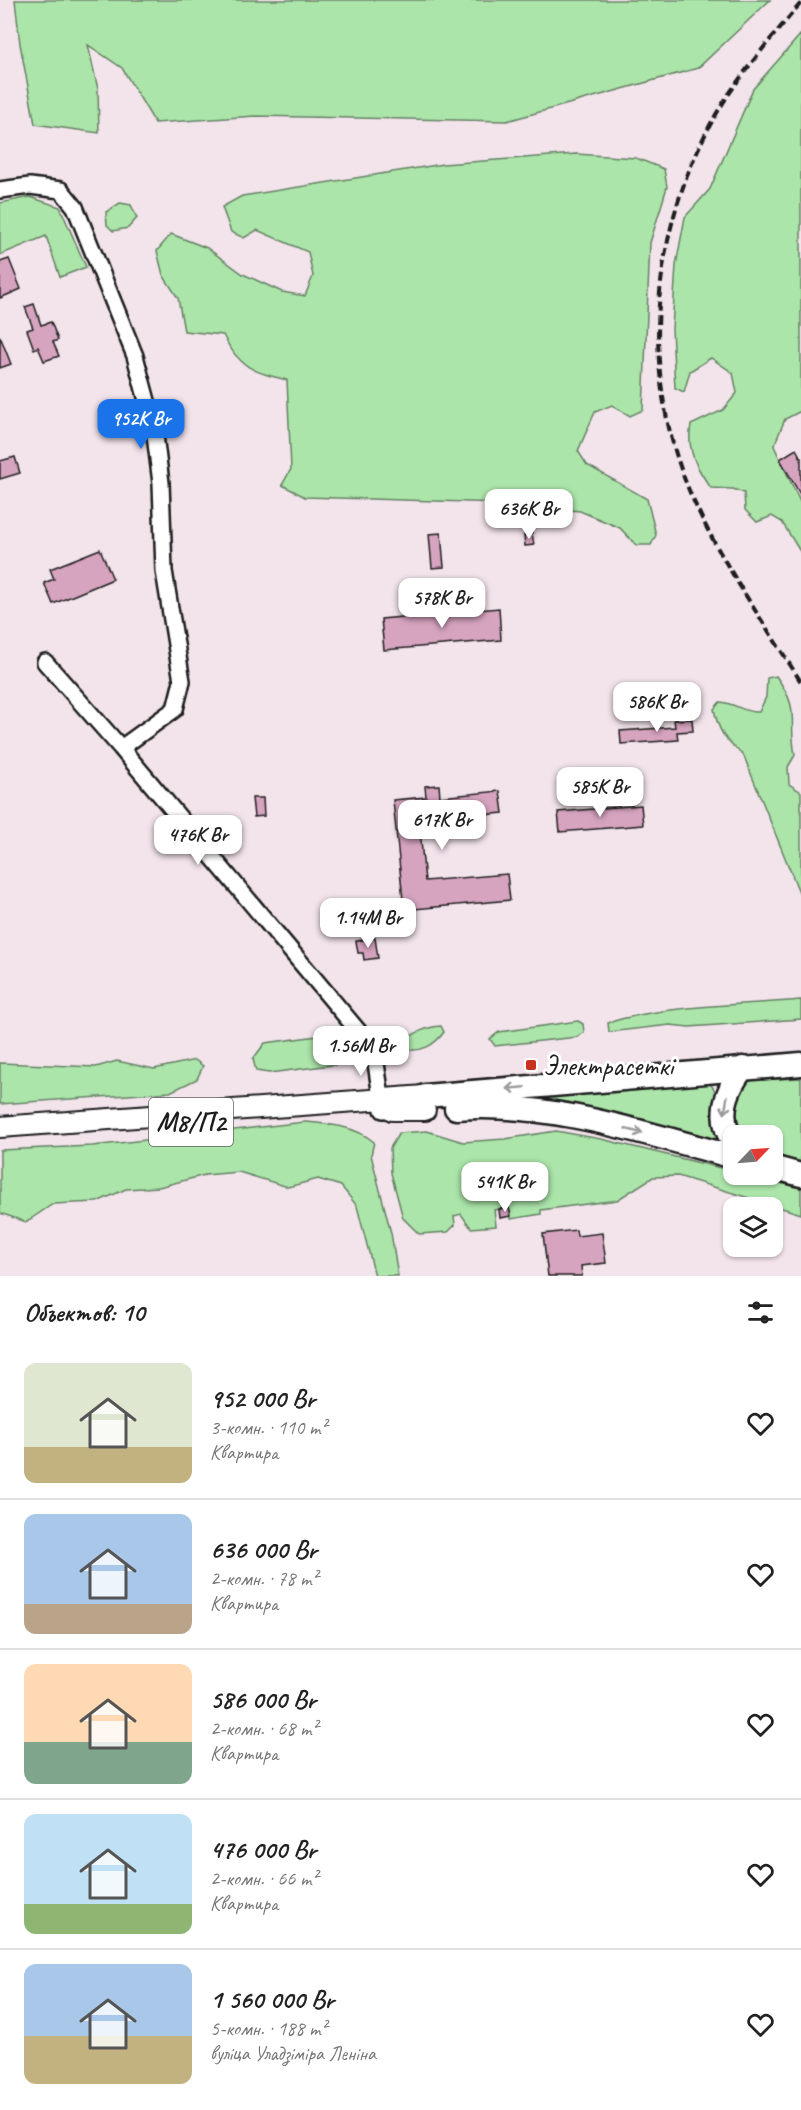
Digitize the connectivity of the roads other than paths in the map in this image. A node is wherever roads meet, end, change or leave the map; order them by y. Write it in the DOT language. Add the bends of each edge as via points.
graph roads {
  1 [pos="0,190"];
  2 [pos="45,662"];
  3 [pos="121,748"];
  4 [pos="801,1064"];
  5 [pos="743,1068"];
  6 [pos="425,1103"];
  7 [pos="382,1104"];
  8 [pos="725,1125"];
  9 [pos="0,1127"];
  10 [pos="0,1134"];
  11 [pos="723,1153"];
  12 [pos="783,1170"];
  13 [pos="801,1175"];
  1 -- 3 [label="street" via="30,186 61,190 75,207 135,356 154,427 161,483 164,571 182,681 175,710"];
  2 -- 3 [label="street"];
  3 -- 7 [label="street" via="374,1050"];
  4 -- 5 [label="highway, М8/П2"];
  5 -- 6 [label="highway, М8/П2, one-way"];
  5 -- 8 [label="highway, one-way" via="731,1083 724,1107"];
  6 -- 7 [label="main road, М8/П2"];
  6 -- 11 [label="highway, М8/П2, one-way" via="577,1116"];
  7 -- 9 [label="main road, М8/П2"];
  7 -- 10 [label="main road, М8/П2"];
  12 -- 13 [label="highway"];
}
